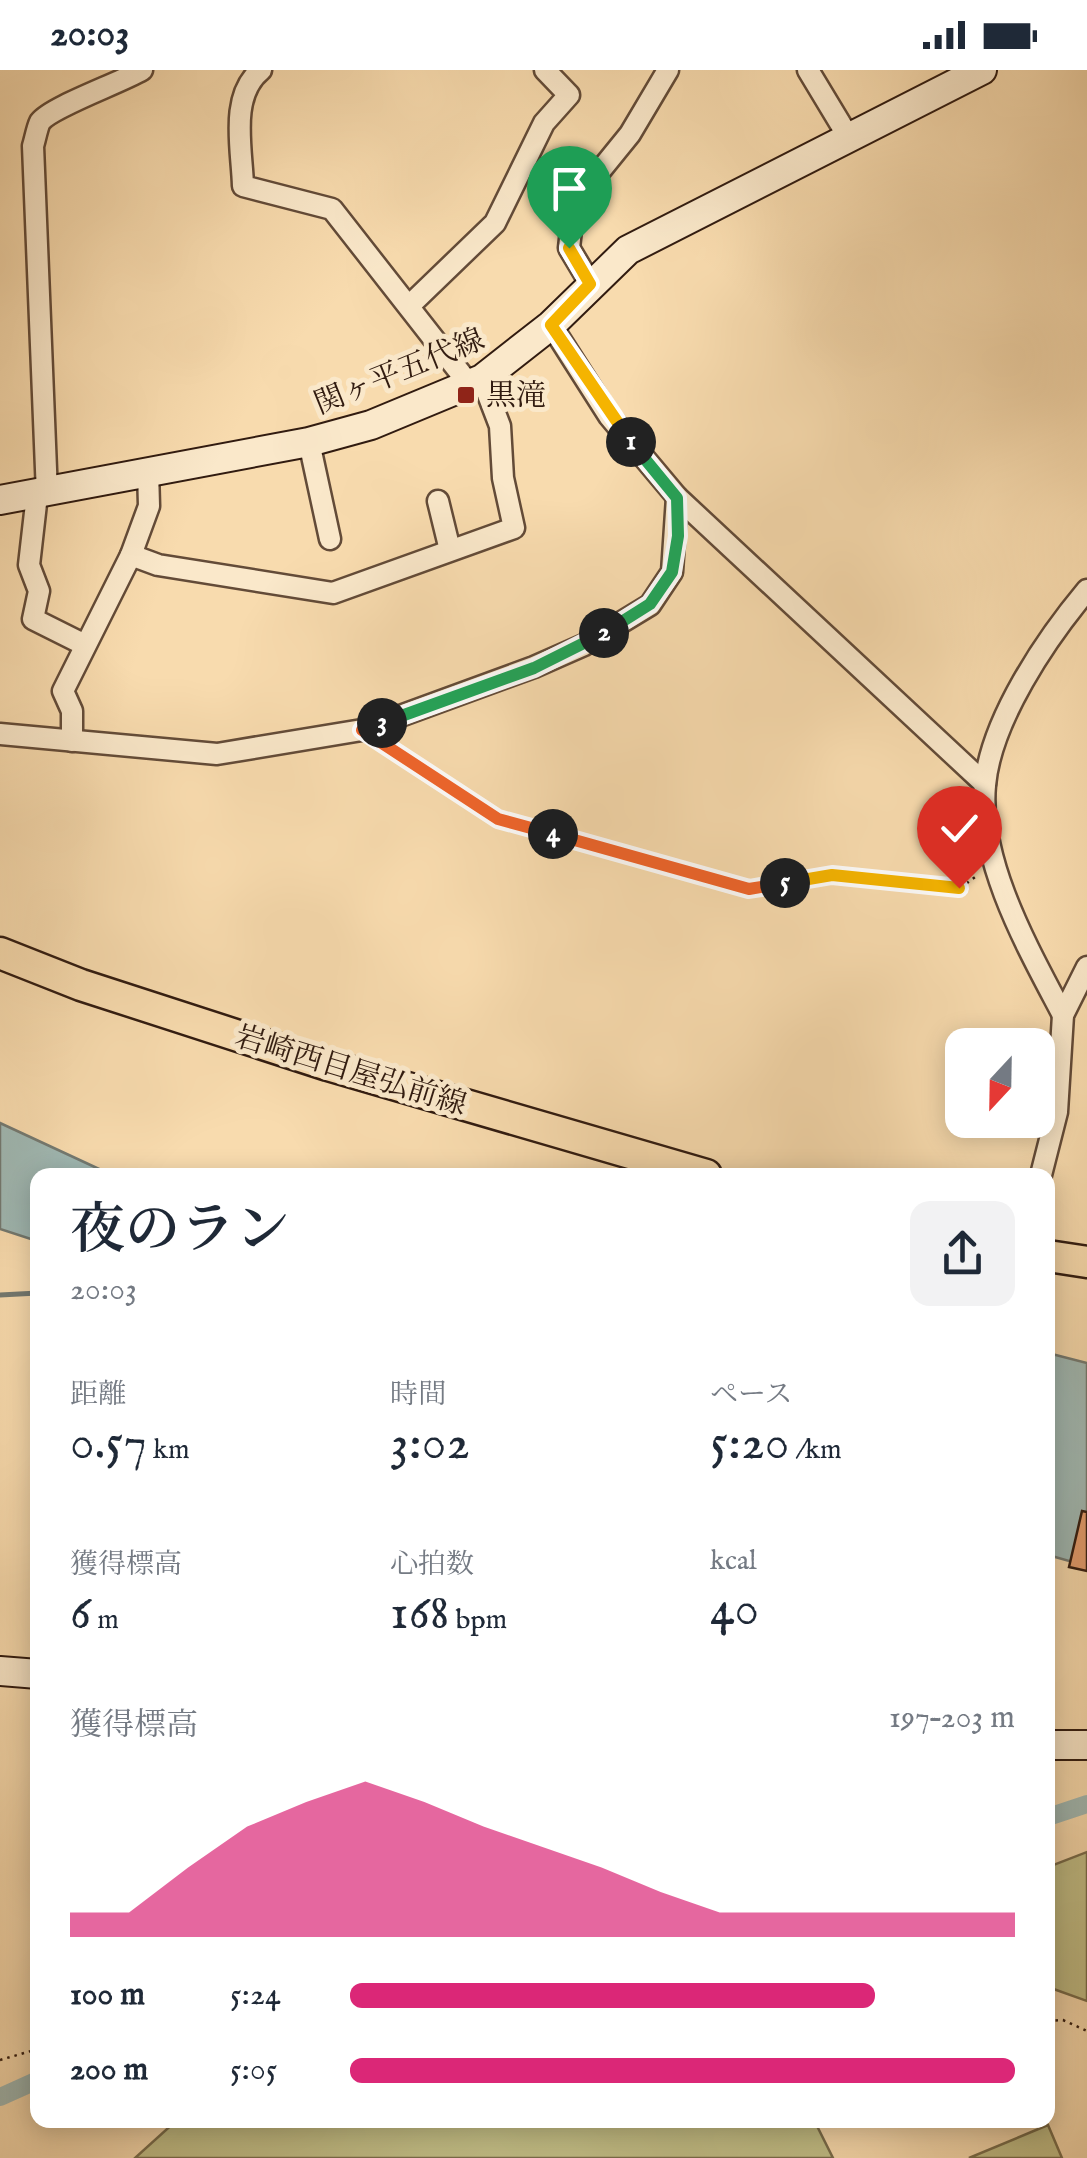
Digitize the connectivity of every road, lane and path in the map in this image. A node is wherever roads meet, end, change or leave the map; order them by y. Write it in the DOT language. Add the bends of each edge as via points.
graph roads {
  1 [pos="142,70"];
  2 [pos="261,70"];
  3 [pos="545,70"];
  4 [pos="668,70"];
  5 [pos="808,70"];
  6 [pos="982,70"];
  7 [pos="849,138"];
  8 [pos="590,284"];
  9 [pos="409,306"];
  10 [pos="551,325"];
  11 [pos="476,381"];
  12 [pos="309,442"];
  13 [pos="148,470"];
  14 [pos="42,494"];
  15 [pos="677,498"];
  16 [pos="0,500"];
  17 [pos="438,501"];
  18 [pos="330,539"];
  19 [pos="450,550"];
  20 [pos="131,555"];
  21 [pos="1087,590"];
  22 [pos="84,644"];
  23 [pos="362,730"];
  24 [pos="0,734"];
  25 [pos="72,741"];
  26 [pos="985,784"];
  27 [pos="996,862"];
  28 [pos="0,953"];
  29 [pos="1087,967"];
  30 [pos="1063,1015"];
  31 [pos="682,1168"];
  32 [pos="1043,1168"];
  33 [pos="1055,1257"];
  34 [pos="1087,1262"];
  35 [pos="0,1671"];
  36 [pos="30,1673"];
  37 [pos="1055,1744"];
  38 [pos="1087,1745"];
  39 [pos="1055,2021"];
  40 [pos="1087,2032"];
  41 [pos="30,2051"];
  42 [pos="0,2060"];
  1 -- 14 [label="street" via="40,122 33,146"];
  2 -- 9 [label="street" via="249,80 241,104 244,186 332,209"];
  3 -- 9 [label="street" via="569,95 544,123 495,223"];
  4 -- 8 [label="street" via="630,134 574,203 569,248"];
  5 -- 7 [label="street"];
  6 -- 7 [label="main road, 関ヶ平五代線"];
  7 -- 8 [label="main road, 関ヶ平五代線" via="628,250"];
  8 -- 10 [label="main road, 関ヶ平五代線"];
  9 -- 11 [label="street"];
  10 -- 11 [label="main road, 関ヶ平五代線"];
  10 -- 15 [label="street" via="609,416"];
  11 -- 12 [label="main road, 関ヶ平五代線"];
  11 -- 19 [label="street" via="500,426 514,528"];
  12 -- 13 [label="main road, 関ヶ平五代線"];
  12 -- 18 [label="street"];
  13 -- 14 [label="main road, 関ヶ平五代線"];
  13 -- 20 [label="street" via="149,506"];
  14 -- 16 [label="main road, 関ヶ平五代線"];
  14 -- 22 [label="street" via="30,565 40,591 34,619"];
  15 -- 23 [label="street" via="672,572 650,604 534,668"];
  15 -- 26 [label="street"];
  17 -- 19 [label="street"];
  19 -- 20 [label="street" via="334,592"];
  20 -- 22 [label="street"];
  21 -- 26 [label="street" via="1030,668 1004,721"];
  22 -- 25 [label="street" via="63,691 72,711"];
  23 -- 25 [label="street" via="218,754"];
  23 -- 27 [label="path" via="498,819 749,889 832,875 959,888"];
  24 -- 25 [label="street"];
  26 -- 27 [label="street"];
  27 -- 30 [label="street" via="1026,944"];
  28 -- 31 [label="main road, 岩崎西目屋弘前線" via="328,1064"];
  29 -- 30 [label="street"];
  30 -- 32 [label="street" via="1055,1126"];
  33 -- 34 [label="main road"];
  35 -- 36 [label="main road"];
  37 -- 38 [label="main road"];
  39 -- 40 [label="path"];
  41 -- 42 [label="path"];
}
